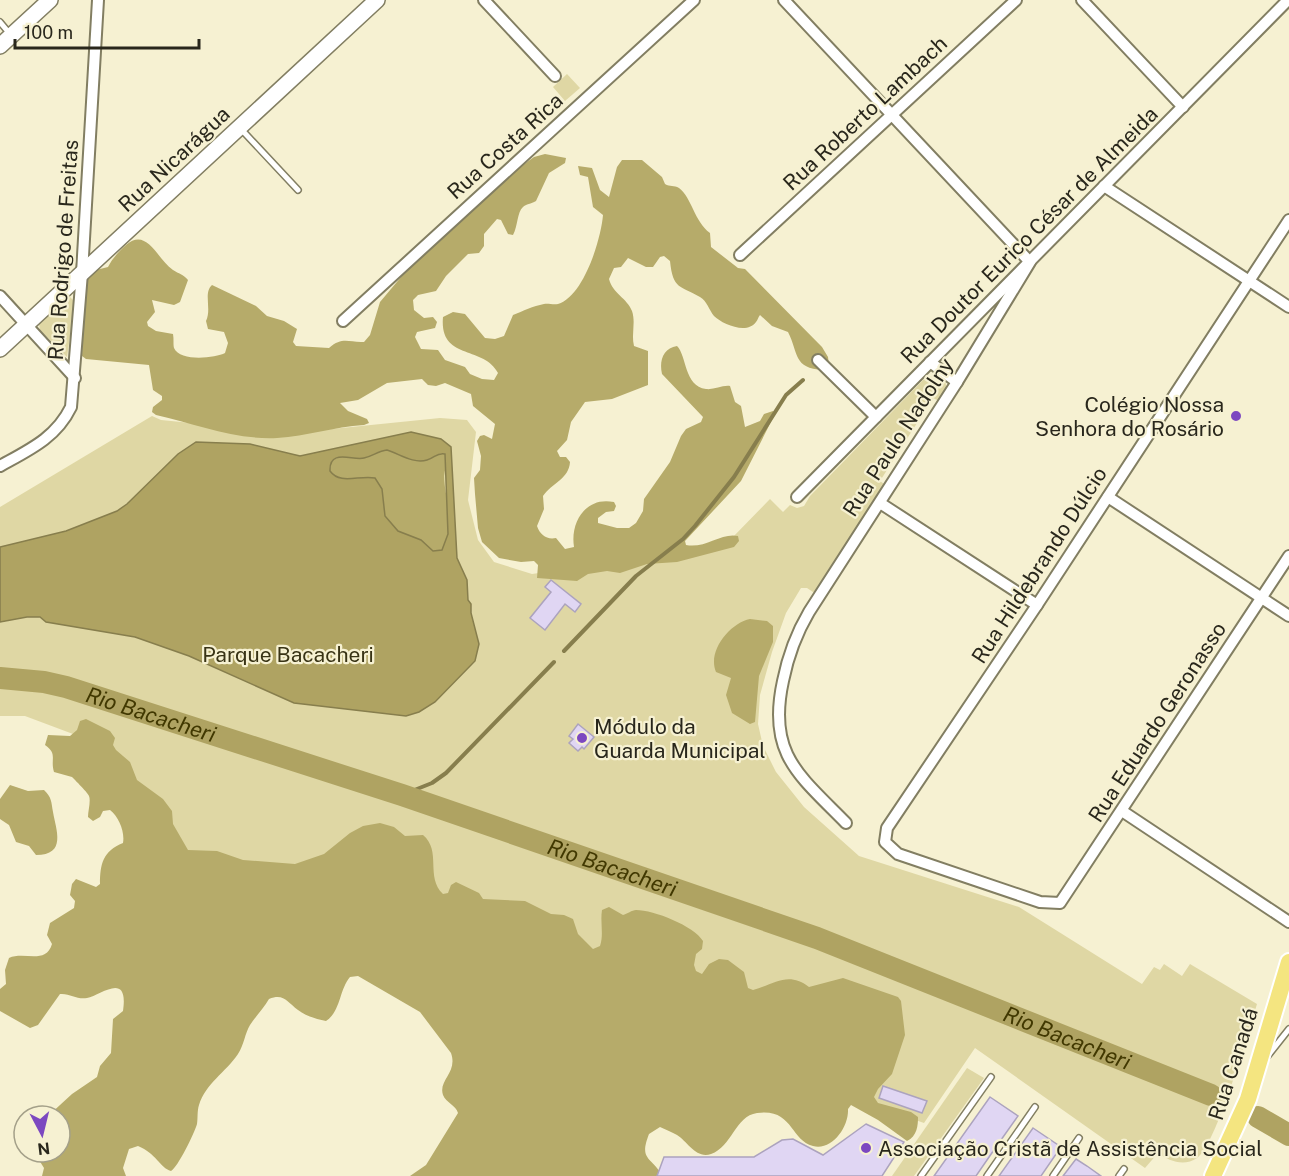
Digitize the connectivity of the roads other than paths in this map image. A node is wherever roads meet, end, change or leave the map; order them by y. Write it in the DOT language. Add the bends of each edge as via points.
graph roads {
  1 [pos="50,0"];
  2 [pos="98,0"];
  3 [pos="377,0"];
  4 [pos="484,0"];
  5 [pos="694,0"];
  6 [pos="784,0"];
  7 [pos="1016,0"];
  8 [pos="1082,0"];
  9 [pos="1288,0"];
  10 [pos="0,22"];
  11 [pos="6,41"];
  12 [pos="555,76"];
  13 [pos="1183,107"];
  14 [pos="892,115"];
  15 [pos="240,127"];
  16 [pos="1104,186"];
  17 [pos="298,190"];
  18 [pos="1289,219"];
  19 [pos="740,255"];
  20 [pos="1030,262"];
  21 [pos="82,273"];
  22 [pos="1249,281"];
  23 [pos="0,296"];
  24 [pos="1289,307"];
  25 [pos="343,321"];
  26 [pos="26,325"];
  27 [pos="0,350"];
  28 [pos="818,360"];
  29 [pos="930,362"];
  30 [pos="75,378"];
  31 [pos="957,382"];
  32 [pos="876,417"];
  33 [pos="0,466"];
  34 [pos="797,497"];
  35 [pos="1108,498"];
  36 [pos="879,502"];
  37 [pos="1289,556"];
  38 [pos="1262,598"];
  39 [pos="1037,605"];
  40 [pos="1289,616"];
  41 [pos="1122,811"];
  42 [pos="846,824"];
  43 [pos="1055,905"];
  44 [pos="1289,922"];
  45 [pos="1289,962"];
  46 [pos="1289,1029"];
  47 [pos="1257,1069"];
  48 [pos="991,1077"];
  49 [pos="1035,1107"];
  50 [pos="1079,1138"];
  51 [pos="1124,1169"];
  52 [pos="921,1176"];
  53 [pos="987,1176"];
  54 [pos="1053,1176"];
  55 [pos="1119,1176"];
  56 [pos="1213,1176"];
  1 -- 11 [label="main road"];
  2 -- 21 [label="street, Rua Rodrigo de Freitas"];
  3 -- 15 [label="main road, Rua Nicarágua"];
  4 -- 12 [label="street"];
  5 -- 25 [label="street, Rua Costa Rica"];
  6 -- 14 [label="street"];
  7 -- 14 [label="street, Rua Roberto Lambach"];
  8 -- 13 [label="street"];
  9 -- 13 [label="street, Rua Doutor Eurico César de Almeida"];
  10 -- 11 [label="lane"];
  13 -- 16 [label="street, Rua Doutor Eurico César de Almeida"];
  14 -- 19 [label="street, Rua Roberto Lambach"];
  14 -- 20 [label="street"];
  15 -- 17 [label="lane"];
  15 -- 21 [label="main road, Rua Nicarágua"];
  16 -- 20 [label="street, Rua Doutor Eurico César de Almeida"];
  16 -- 22 [label="street"];
  18 -- 22 [label="street, Rua Hildebrando Dúlcio"];
  20 -- 29 [label="street, Rua Doutor Eurico César de Almeida"];
  20 -- 31 [label="street, Rua Paulo Nadolny"];
  21 -- 26 [label="main road, Rua Nicarágua"];
  21 -- 30 [label="street, Rua Rodrigo de Freitas"];
  22 -- 24 [label="street"];
  22 -- 35 [label="street, Rua Hildebrando Dúlcio"];
  23 -- 26 [label="street"];
  26 -- 27 [label="main road, Rua Nicarágua"];
  26 -- 30 [label="street"];
  28 -- 32 [label="street"];
  29 -- 31 [label="street"];
  29 -- 32 [label="street, Rua Doutor Eurico César de Almeida"];
  30 -- 33 [label="street, Rua Rodrigo de Freitas" via="71,407 58,429"];
  31 -- 36 [label="street, Rua Paulo Nadolny"];
  32 -- 34 [label="street, Rua Doutor Eurico César de Almeida"];
  35 -- 38 [label="street"];
  35 -- 39 [label="street, Rua Hildebrando Dúlcio"];
  36 -- 39 [label="street"];
  36 -- 42 [label="street, Rua Paulo Nadolny" via="798,633 777,721 779,738 795,766"];
  37 -- 38 [label="street, Rua Eduardo Geronasso"];
  38 -- 40 [label="street"];
  38 -- 41 [label="street, Rua Eduardo Geronasso"];
  39 -- 43 [label="street, Rua Hildebrando Dúlcio" via="887,828 885,842 889,848 915,860"];
  41 -- 43 [label="street, Rua Eduardo Geronasso" via="1064,900"];
  41 -- 44 [label="street"];
  45 -- 47 [label="main road, Rua Canadá"];
  46 -- 47 [label="lane"];
  47 -- 56 [label="main road, Rua Canadá" via="1240,1119"];
  48 -- 52 [label="lane"];
  49 -- 53 [label="lane"];
  50 -- 54 [label="lane"];
  51 -- 55 [label="lane"];
}
